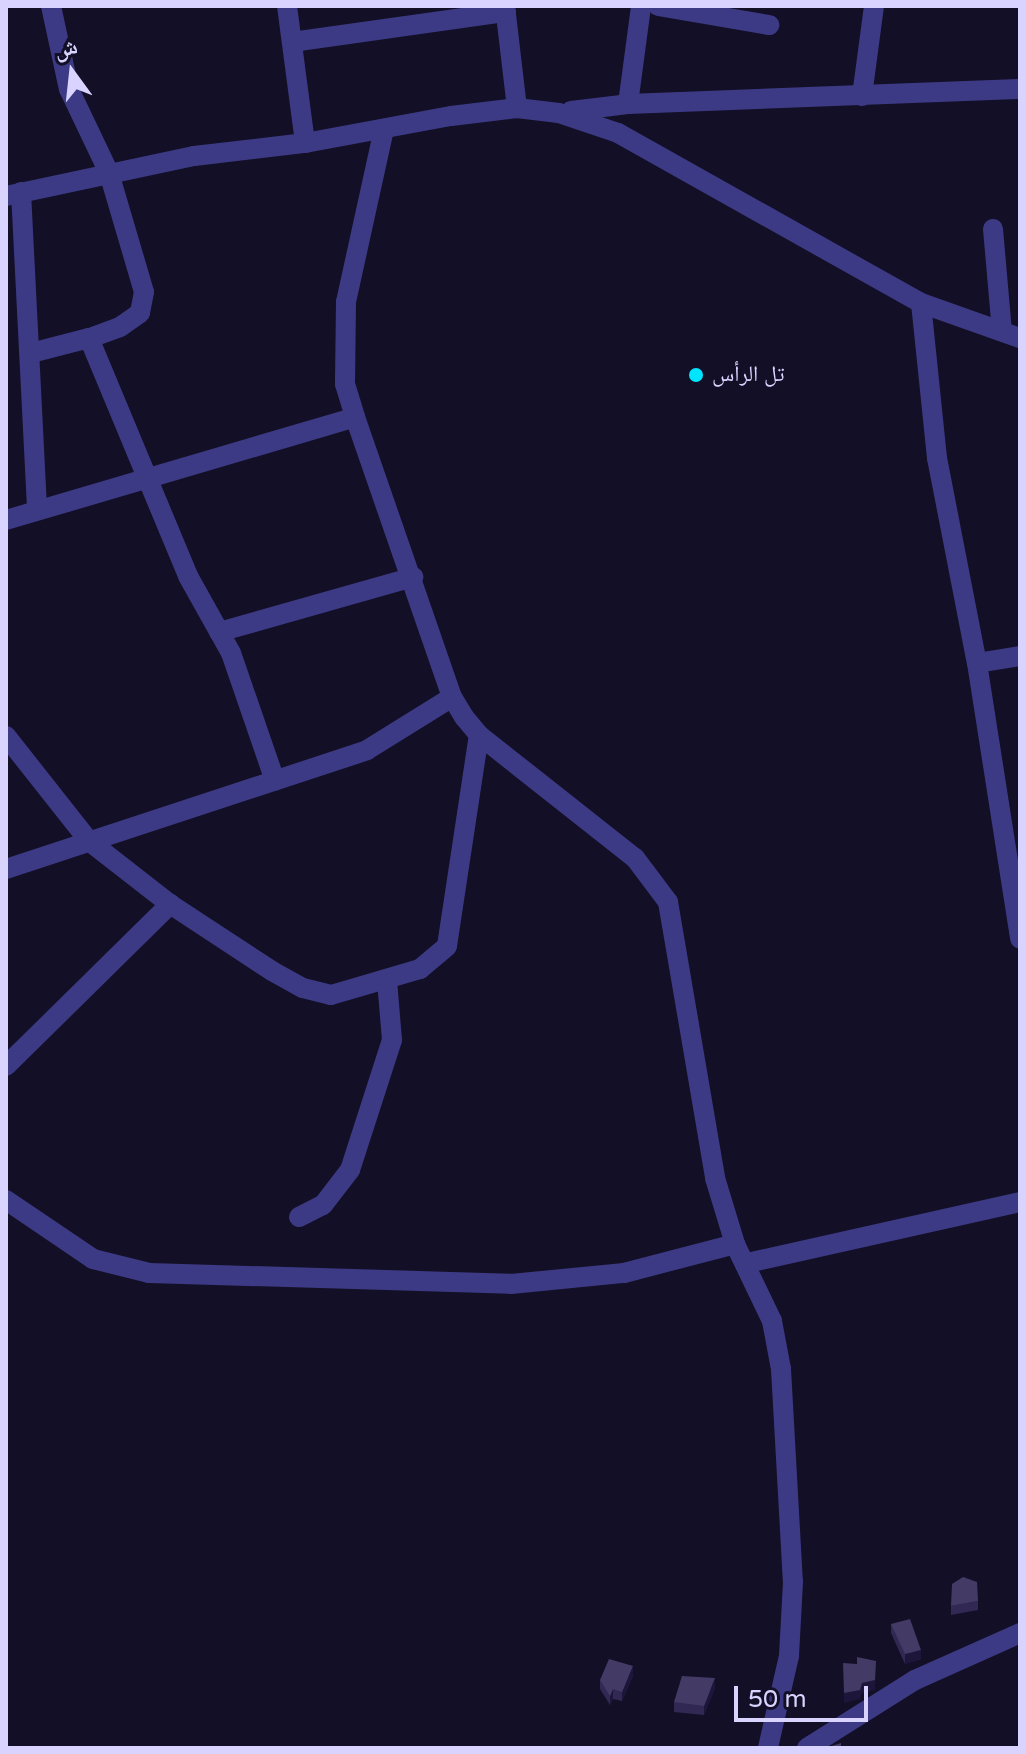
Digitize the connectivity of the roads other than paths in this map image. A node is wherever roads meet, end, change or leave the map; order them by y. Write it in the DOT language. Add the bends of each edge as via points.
graph roads {
  1 [pos="51,6"];
  2 [pos="287,6"];
  3 [pos="641,6"];
  4 [pos="658,6"];
  5 [pos="874,6"];
  6 [pos="506,9"];
  7 [pos="769,25"];
  8 [pos="292,42"];
  9 [pos="1020,89"];
  10 [pos="862,96"];
  11 [pos="628,104"];
  12 [pos="517,108"];
  13 [pos="559,113"];
  14 [pos="384,129"];
  15 [pos="305,143"];
  16 [pos="109,173"];
  17 [pos="14,194"];
  18 [pos="993,229"];
  19 [pos="921,303"];
  20 [pos="1011,335"];
  21 [pos="89,338"];
  22 [pos="31,353"];
  23 [pos="355,417"];
  24 [pos="148,474"];
  25 [pos="37,510"];
  26 [pos="6,520"];
  27 [pos="413,577"];
  28 [pos="219,632"];
  29 [pos="1020,656"];
  30 [pos="977,663"];
  31 [pos="452,697"];
  32 [pos="479,735"];
  33 [pos="6,736"];
  34 [pos="275,781"];
  35 [pos="89,841"];
  36 [pos="6,869"];
  37 [pos="170,904"];
  38 [pos="1020,939"];
  39 [pos="387,980"];
  40 [pos="6,1066"];
  41 [pos="6,1200"];
  42 [pos="1020,1202"];
  43 [pos="299,1217"];
  44 [pos="735,1244"];
  45 [pos="747,1263"];
  46 [pos="1020,1633"];
  47 [pos="768,1748"];
  48 [pos="807,1748"];
  1 -- 16 [label="street" via="69,89"];
  2 -- 8 [label="street"];
  3 -- 11 [label="street"];
  4 -- 7 [label="street"];
  5 -- 10 [label="street"];
  6 -- 8 [label="street"];
  6 -- 12 [label="street"];
  8 -- 15 [label="street"];
  9 -- 10 [label="street"];
  10 -- 11 [label="street"];
  11 -- 13 [label="street"];
  12 -- 13 [label="street"];
  12 -- 14 [label="street"];
  13 -- 19 [label="street" via="618,133"];
  14 -- 15 [label="street"];
  14 -- 23 [label="street" via="346,302 345,384"];
  15 -- 16 [label="street"];
  16 -- 17 [label="street"];
  16 -- 21 [label="street" via="138,260 144,306 120,327"];
  17 -- 22 [label="street"];
  18 -- 20 [label="street"];
  19 -- 20 [label="street"];
  19 -- 30 [label="street" via="937,458"];
  21 -- 22 [label="street"];
  21 -- 24 [label="street"];
  22 -- 25 [label="street"];
  23 -- 24 [label="street"];
  23 -- 27 [label="street"];
  24 -- 25 [label="street"];
  24 -- 28 [label="street" via="188,576"];
  25 -- 26 [label="street"];
  27 -- 28 [label="street"];
  27 -- 31 [label="street"];
  28 -- 34 [label="street"];
  29 -- 30 [label="street"];
  30 -- 38 [label="street"];
  31 -- 32 [label="street"];
  31 -- 34 [label="street" via="367,750"];
  32 -- 39 [label="street" via="447,946 420,969"];
  32 -- 44 [label="street" via="635,858 668,902 681,955 705,1133"];
  33 -- 35 [label="street"];
  34 -- 35 [label="street"];
  35 -- 36 [label="street"];
  35 -- 37 [label="street"];
  37 -- 39 [label="street" via="317,993"];
  37 -- 40 [label="street"];
  39 -- 43 [label="street" via="392,1040 350,1170 323,1205"];
  41 -- 44 [label="street" via="93,1259 149,1273 511,1284 624,1273"];
  42 -- 45 [label="street"];
  44 -- 45 [label="street"];
  45 -- 47 [label="street" via="772,1321 781,1369 793,1582 789,1656"];
  46 -- 48 [label="street" via="925,1675"];
}
